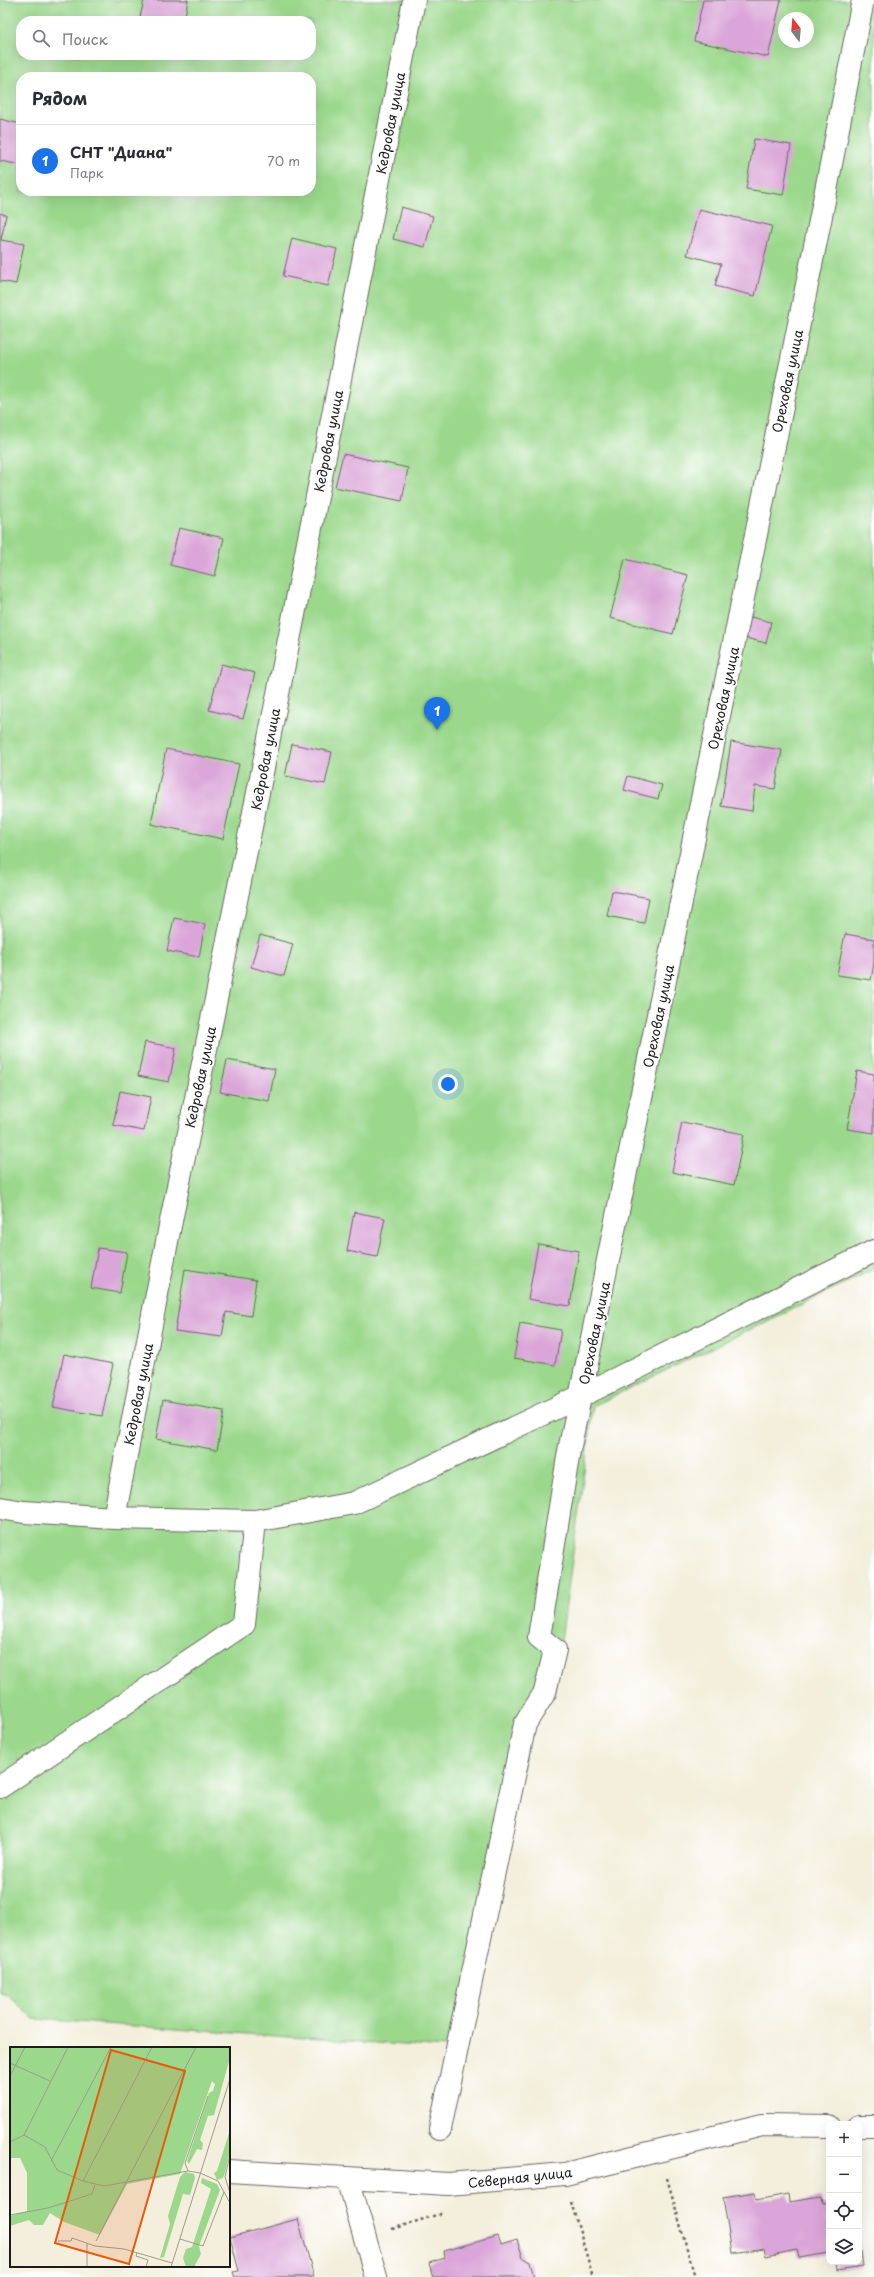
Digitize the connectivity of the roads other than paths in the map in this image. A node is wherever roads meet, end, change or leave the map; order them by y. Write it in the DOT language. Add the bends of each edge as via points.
graph roads {
  1 [pos="414,0"];
  2 [pos="863,0"];
  3 [pos="874,1251"];
  4 [pos="581,1396"];
  5 [pos="0,1508"];
  6 [pos="114,1518"];
  7 [pos="255,1521"];
  8 [pos="0,1787"];
  9 [pos="826,2126"];
  10 [pos="862,2126"];
  11 [pos="874,2126"];
  12 [pos="440,2129"];
  13 [pos="230,2171"];
  14 [pos="348,2178"];
  15 [pos="376,2277"];
  1 -- 6 [label="street, Кедровая улица"];
  2 -- 4 [label="street, Ореховая улица"];
  3 -- 4 [label="street"];
  4 -- 7 [label="street" via="354,1503"];
  4 -- 12 [label="street, Ореховая улица" via="569,1451 539,1636 555,1650 545,1692 525,1724"];
  5 -- 6 [label="street"];
  6 -- 7 [label="street"];
  7 -- 8 [label="street" via="244,1624"];
  9 -- 14 [label="street, Северная улица" via="762,2125 565,2174 448,2184"];
  10 -- 11 [label="street"];
  13 -- 14 [label="street, Северная улица"];
  14 -- 15 [label="street"];
}
